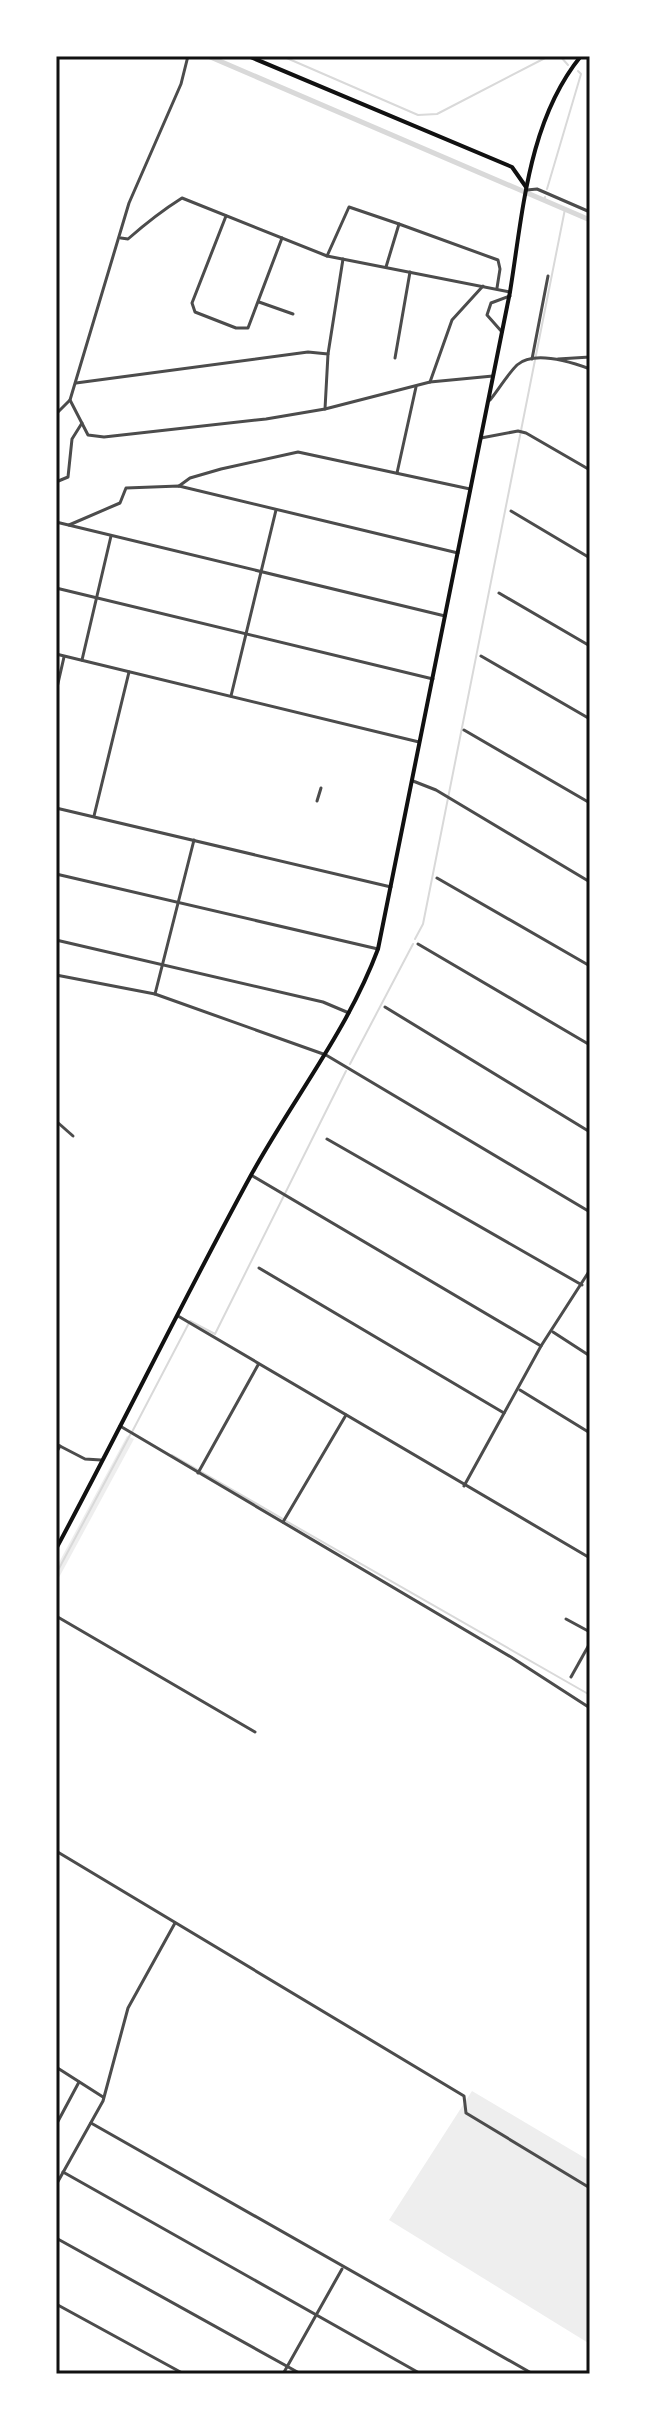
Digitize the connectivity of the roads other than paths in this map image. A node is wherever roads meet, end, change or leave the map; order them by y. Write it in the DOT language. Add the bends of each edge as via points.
graph roads {
  1 [pos="188,56"];
  2 [pos="248,56"];
  3 [pos="581,56"];
  4 [pos="527,190"];
  5 [pos="590,212"];
  6 [pos="226,216"];
  7 [pos="399,224"];
  8 [pos="119,238"];
  9 [pos="282,238"];
  10 [pos="327,256"];
  11 [pos="343,259"];
  12 [pos="386,267"];
  13 [pos="410,272"];
  14 [pos="548,276"];
  15 [pos="483,285"];
  16 [pos="497,288"];
  17 [pos="510,294"];
  18 [pos="259,302"];
  19 [pos="293,314"];
  20 [pos="502,332"];
  21 [pos="328,354"];
  22 [pos="588,357"];
  23 [pos="395,358"];
  24 [pos="534,359"];
  25 [pos="555,359"];
  26 [pos="584,367"];
  27 [pos="590,369"];
  28 [pos="493,376"];
  29 [pos="430,382"];
  30 [pos="76,383"];
  31 [pos="417,386"];
  32 [pos="70,400"];
  33 [pos="487,404"];
  34 [pos="325,409"];
  35 [pos="56,414"];
  36 [pos="82,423"];
  37 [pos="480,438"];
  38 [pos="590,470"];
  39 [pos="397,473"];
  40 [pos="56,482"];
  41 [pos="179,486"];
  42 [pos="470,489"];
  43 [pos="276,510"];
  44 [pos="511,511"];
  45 [pos="56,522"];
  46 [pos="69,525"];
  47 [pos="111,536"];
  48 [pos="458,553"];
  49 [pos="590,558"];
  50 [pos="259,573"];
  51 [pos="56,588"];
  52 [pos="499,593"];
  53 [pos="97,599"];
  54 [pos="445,616"];
  55 [pos="245,634"];
  56 [pos="590,646"];
  57 [pos="56,654"];
  58 [pos="64,656"];
  59 [pos="481,656"];
  60 [pos="82,660"];
  61 [pos="129,672"];
  62 [pos="433,679"];
  63 [pos="56,692"];
  64 [pos="231,696"];
  65 [pos="590,719"];
  66 [pos="464,730"];
  67 [pos="419,742"];
  68 [pos="412,780"];
  69 [pos="321,788"];
  70 [pos="317,801"];
  71 [pos="590,803"];
  72 [pos="56,808"];
  73 [pos="94,816"];
  74 [pos="194,840"];
  75 [pos="56,874"];
  76 [pos="437,878"];
  77 [pos="590,882"];
  78 [pos="392,887"];
  79 [pos="178,902"];
  80 [pos="56,940"];
  81 [pos="418,944"];
  82 [pos="378,949"];
  83 [pos="163,966"];
  84 [pos="590,966"];
  85 [pos="56,975"];
  86 [pos="155,994"];
  87 [pos="385,1007"];
  88 [pos="349,1013"];
  89 [pos="590,1045"];
  90 [pos="326,1055"];
  91 [pos="56,1121"];
  92 [pos="590,1132"];
  93 [pos="73,1136"];
  94 [pos="327,1139"];
  95 [pos="251,1175"];
  96 [pos="590,1212"];
  97 [pos="259,1268"];
  98 [pos="590,1270"];
  99 [pos="582,1285"];
  100 [pos="178,1316"];
  101 [pos="553,1332"];
  102 [pos="541,1346"];
  103 [pos="590,1356"];
  104 [pos="258,1365"];
  105 [pos="520,1390"];
  106 [pos="504,1413"];
  107 [pos="346,1415"];
  108 [pos="120,1426"];
  109 [pos="590,1433"];
  110 [pos="58,1445"];
  111 [pos="56,1453"];
  112 [pos="105,1459"];
  113 [pos="199,1471"];
  114 [pos="464,1486"];
  115 [pos="283,1522"];
  116 [pos="56,1549"];
  117 [pos="590,1558"];
  118 [pos="56,1616"];
  119 [pos="566,1619"];
  120 [pos="590,1632"];
  121 [pos="590,1643"];
  122 [pos="571,1677"];
  123 [pos="590,1708"];
  124 [pos="255,1732"];
  125 [pos="56,1851"];
  126 [pos="175,1923"];
  127 [pos="56,2067"];
  128 [pos="79,2082"];
  129 [pos="103,2097"];
  130 [pos="91,2123"];
  131 [pos="56,2125"];
  132 [pos="63,2172"];
  133 [pos="56,2185"];
  134 [pos="590,2188"];
  135 [pos="56,2238"];
  136 [pos="342,2269"];
  137 [pos="56,2304"];
  138 [pos="316,2314"];
  139 [pos="287,2366"];
  140 [pos="56,2371"];
  141 [pos="61,2374"];
  142 [pos="184,2374"];
  143 [pos="283,2374"];
  144 [pos="301,2374"];
  145 [pos="421,2374"];
  146 [pos="533,2374"];
  1 -- 8 [label="street"];
  2 -- 4 [label="main road" via="512,167"];
  3 -- 4 [label="main road" via="565,76 544,123"];
  4 -- 5 [label="street" via="537,189"];
  4 -- 17 [label="main road"];
  6 -- 8 [label="street" via="182,198 128,239"];
  6 -- 9 [label="street"];
  6 -- 18 [label="street" via="192,303 195,312 248,328"];
  7 -- 10 [label="street" via="349,207"];
  7 -- 12 [label="street"];
  7 -- 16 [label="street" via="498,260"];
  8 -- 30 [label="street"];
  9 -- 10 [label="street"];
  9 -- 18 [label="street"];
  10 -- 11 [label="street"];
  11 -- 12 [label="street"];
  11 -- 21 [label="street"];
  12 -- 13 [label="street"];
  13 -- 15 [label="street"];
  13 -- 23 [label="street"];
  14 -- 24 [label="street"];
  15 -- 16 [label="street"];
  15 -- 29 [label="street" via="452,320"];
  16 -- 17 [label="street"];
  17 -- 20 [label="main road"];
  17 -- 20 [label="street" via="491,303 487,315"];
  18 -- 19 [label="street"];
  20 -- 28 [label="main road"];
  21 -- 30 [label="street" via="308,352"];
  21 -- 34 [label="street"];
  22 -- 25 [label="street"];
  22 -- 26 [label="street"];
  24 -- 25 [label="street"];
  24 -- 33 [label="street" via="519,364"];
  25 -- 26 [label="street"];
  26 -- 27 [label="street"];
  28 -- 29 [label="street"];
  28 -- 33 [label="main road"];
  29 -- 31 [label="street"];
  30 -- 32 [label="street"];
  31 -- 34 [label="street"];
  31 -- 39 [label="street"];
  32 -- 35 [label="street"];
  32 -- 36 [label="street"];
  33 -- 37 [label="main road"];
  34 -- 36 [label="street" via="104,437 88,435"];
  36 -- 40 [label="street" via="72,439 68,477"];
  37 -- 38 [label="street" via="521,432"];
  37 -- 42 [label="main road"];
  39 -- 41 [label="street" via="287,452 190,478"];
  39 -- 42 [label="street"];
  41 -- 43 [label="street"];
  41 -- 46 [label="street" via="126,488 120,503"];
  42 -- 48 [label="main road"];
  43 -- 48 [label="street"];
  43 -- 50 [label="street"];
  44 -- 49 [label="street"];
  45 -- 46 [label="street"];
  46 -- 47 [label="street"];
  47 -- 50 [label="street"];
  47 -- 53 [label="street"];
  48 -- 54 [label="main road"];
  50 -- 54 [label="street"];
  50 -- 55 [label="street"];
  51 -- 53 [label="street"];
  52 -- 56 [label="street"];
  53 -- 55 [label="street"];
  53 -- 60 [label="street"];
  54 -- 62 [label="main road"];
  55 -- 62 [label="street"];
  55 -- 64 [label="street"];
  57 -- 58 [label="street"];
  58 -- 60 [label="street"];
  58 -- 63 [label="street"];
  59 -- 65 [label="street"];
  60 -- 61 [label="street"];
  61 -- 64 [label="street"];
  61 -- 73 [label="street"];
  62 -- 67 [label="main road"];
  64 -- 67 [label="street"];
  66 -- 71 [label="street"];
  67 -- 68 [label="main road"];
  68 -- 77 [label="street"];
  68 -- 78 [label="main road"];
  69 -- 70 [label="street"];
  72 -- 73 [label="street"];
  73 -- 74 [label="street"];
  74 -- 78 [label="street"];
  74 -- 79 [label="street"];
  75 -- 79 [label="street"];
  76 -- 84 [label="street"];
  78 -- 82 [label="main road"];
  79 -- 82 [label="street"];
  79 -- 83 [label="street"];
  80 -- 83 [label="street"];
  81 -- 89 [label="street"];
  82 -- 88 [label="main road"];
  83 -- 86 [label="street"];
  83 -- 88 [label="street" via="323,1002"];
  85 -- 86 [label="street"];
  86 -- 90 [label="street"];
  87 -- 92 [label="street"];
  88 -- 90 [label="main road"];
  90 -- 95 [label="main road"];
  90 -- 96 [label="street"];
  91 -- 93 [label="street"];
  94 -- 99 [label="street"];
  95 -- 100 [label="main road"];
  95 -- 102 [label="street"];
  97 -- 106 [label="street"];
  98 -- 99 [label="street"];
  99 -- 101 [label="street"];
  100 -- 104 [label="street"];
  100 -- 108 [label="main road"];
  101 -- 102 [label="street"];
  101 -- 103 [label="street"];
  102 -- 105 [label="street"];
  104 -- 107 [label="street"];
  104 -- 113 [label="street"];
  105 -- 106 [label="street"];
  105 -- 109 [label="street"];
  106 -- 114 [label="street"];
  107 -- 114 [label="street"];
  107 -- 115 [label="street"];
  108 -- 112 [label="main road"];
  108 -- 113 [label="street"];
  110 -- 111 [label="street"];
  110 -- 112 [label="street" via="85,1459"];
  112 -- 116 [label="main road"];
  113 -- 115 [label="street"];
  114 -- 117 [label="street"];
  115 -- 123 [label="street"];
  118 -- 124 [label="street"];
  119 -- 120 [label="street"];
  121 -- 122 [label="street"];
  125 -- 126 [label="street"];
  126 -- 129 [label="street" via="128,2008"];
  126 -- 134 [label="street" via="464,2096 466,2113"];
  127 -- 128 [label="street"];
  128 -- 129 [label="street"];
  128 -- 131 [label="street"];
  129 -- 130 [label="street"];
  130 -- 132 [label="street"];
  130 -- 136 [label="street"];
  132 -- 133 [label="street"];
  132 -- 138 [label="street"];
  135 -- 139 [label="street"];
  136 -- 138 [label="street"];
  136 -- 146 [label="street"];
  137 -- 142 [label="street"];
  138 -- 139 [label="street"];
  138 -- 145 [label="street"];
  139 -- 143 [label="street"];
  139 -- 144 [label="street"];
  140 -- 141 [label="street"];
}
